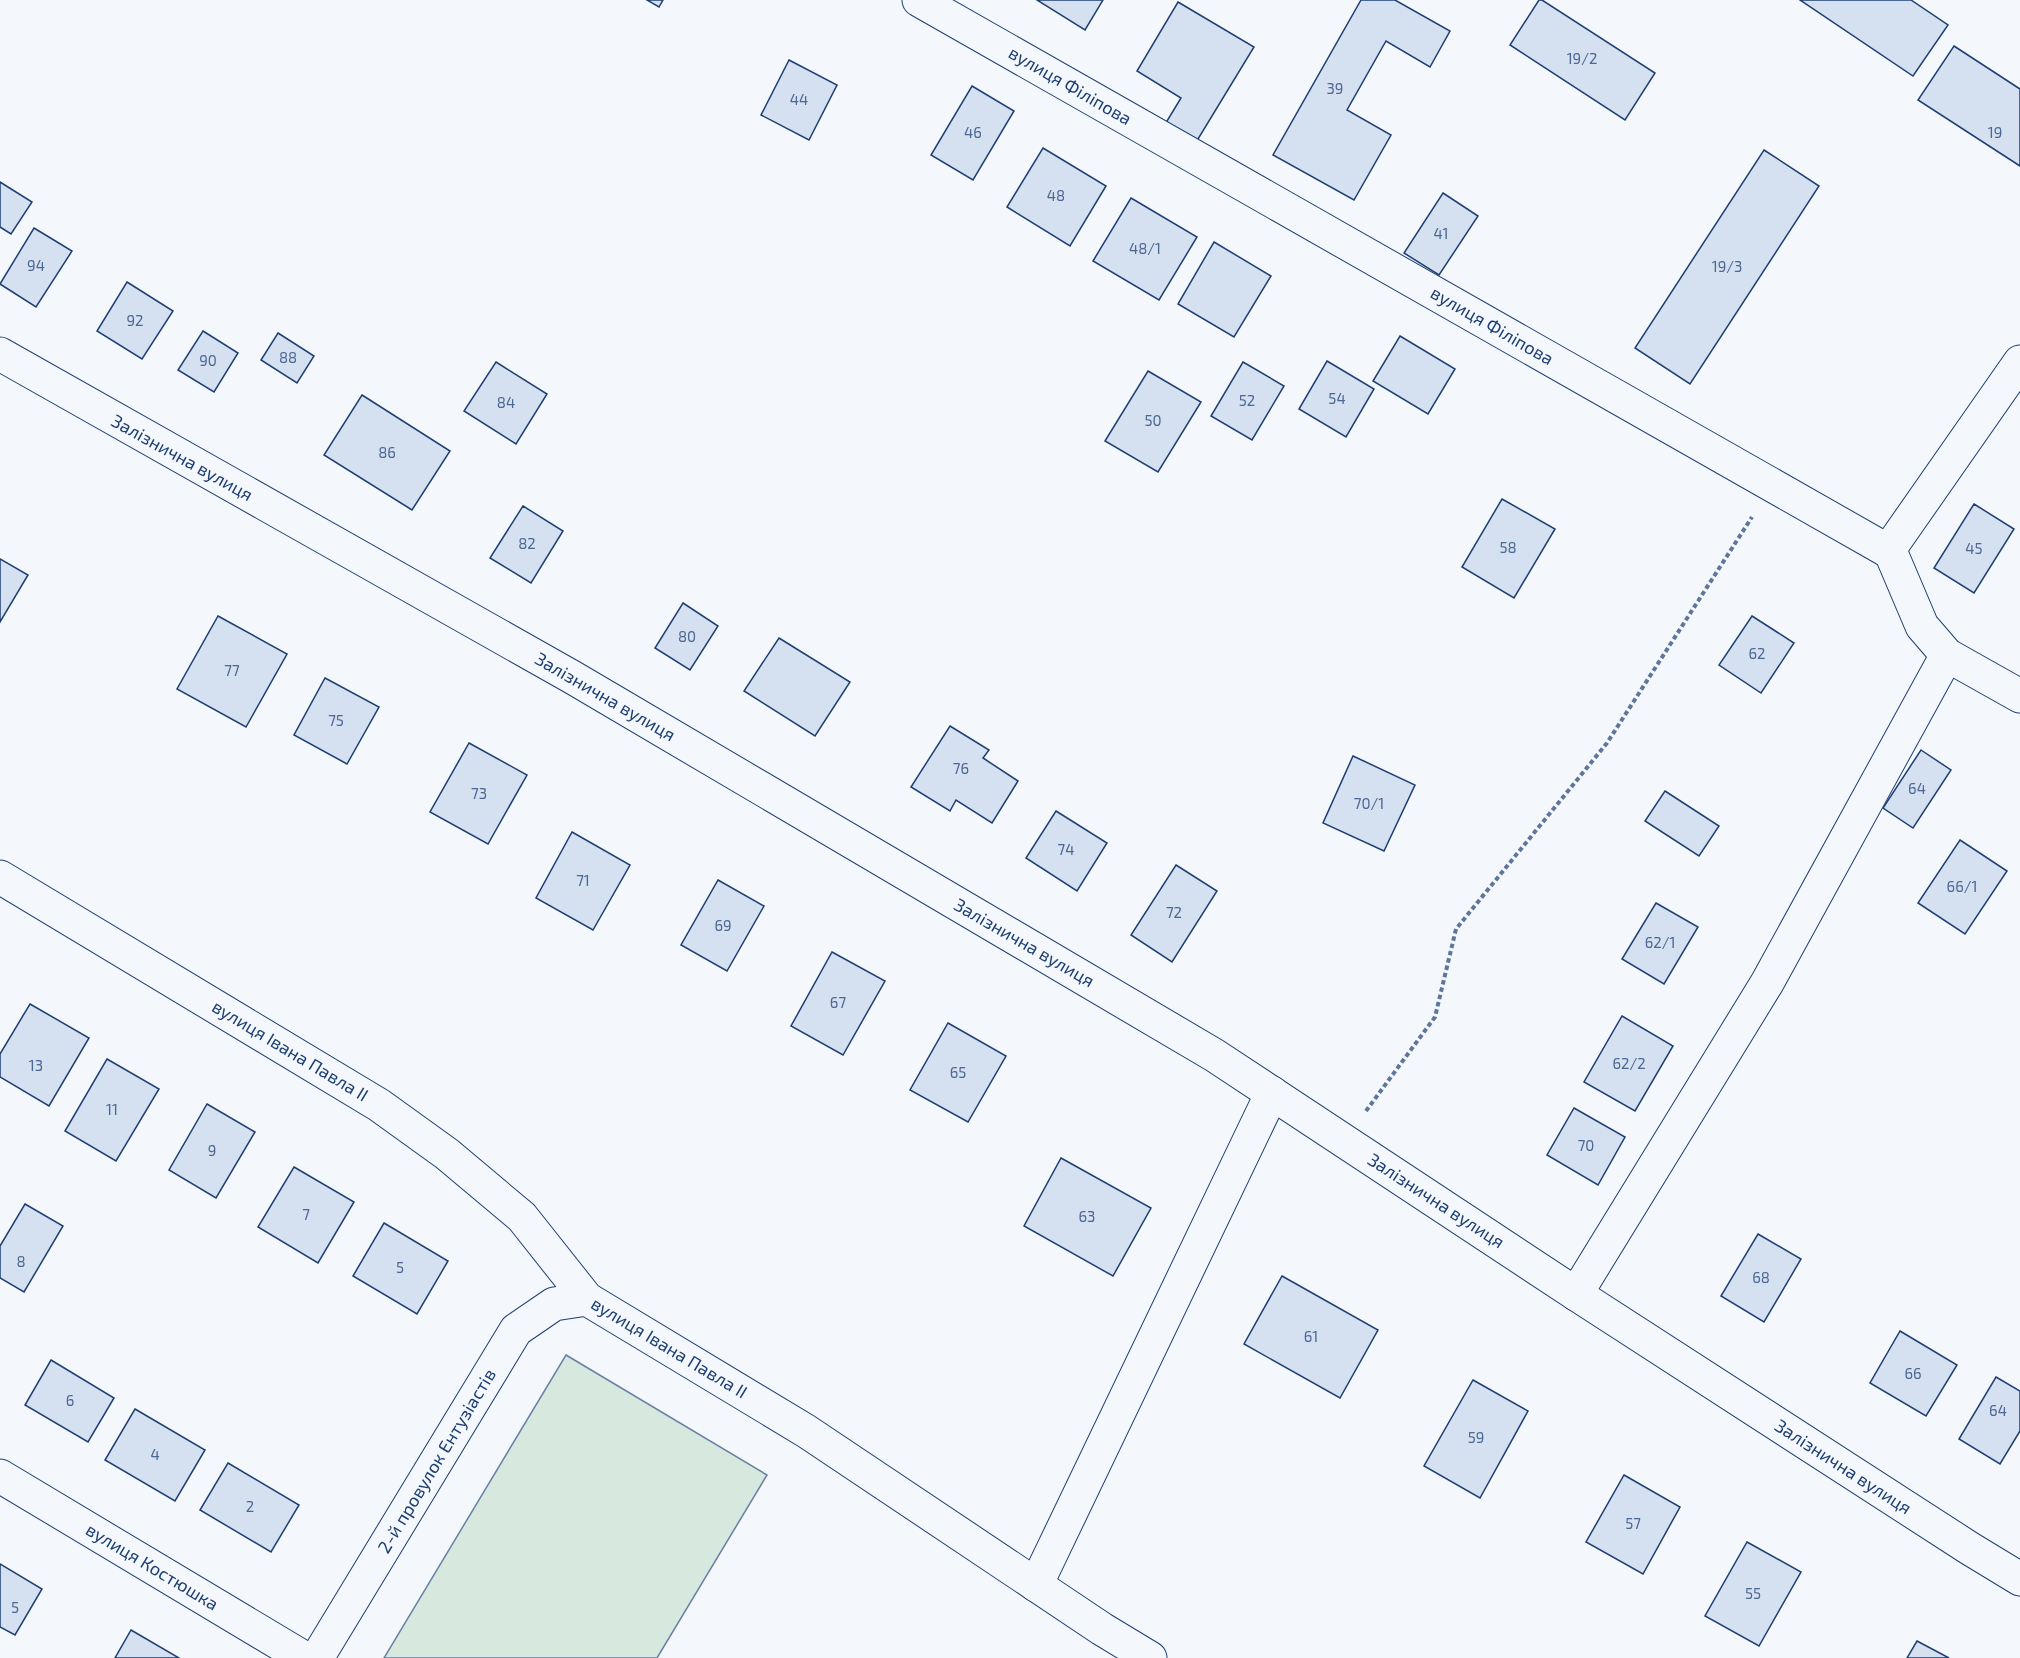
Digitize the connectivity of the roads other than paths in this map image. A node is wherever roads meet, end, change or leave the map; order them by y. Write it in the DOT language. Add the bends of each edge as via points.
graph roads {
  1 [pos="919,0"];
  2 [pos="0,354"];
  3 [pos="2020,362"];
  4 [pos="1888,551"];
  5 [pos="1947,655"];
  6 [pos="2020,696"];
  7 [pos="0,877"];
  8 [pos="1272,1094"];
  9 [pos="1576,1293"];
  10 [pos="586,1299"];
  11 [pos="0,1476"];
  12 [pos="2020,1579"];
  13 [pos="1036,1585"];
  14 [pos="304,1658"];
  15 [pos="316,1658"];
  16 [pos="1150,1658"];
  1 -- 4 [label="street, вулиця Філіпова"];
  2 -- 8 [label="street, Залізнична вулиця" via="572,677 1214,1055"];
  3 -- 4 [label="street"];
  4 -- 5 [label="street" via="1922,626"];
  5 -- 6 [label="street"];
  5 -- 9 [label="street" via="1767,983"];
  7 -- 10 [label="street, вулиця Івана Павла II" via="380,1105 447,1154 522,1217"];
  8 -- 9 [label="street, Залізнична вулиця"];
  8 -- 13 [label="street"];
  9 -- 12 [label="street, Залізнична вулиця"];
  10 -- 13 [label="street, вулиця Івана Павла II" via="806,1431"];
  10 -- 15 [label="street, 2-й провулок Ентузіастів" via="554,1304 516,1330"];
  11 -- 14 [label="street, вулиця Костюшка"];
  13 -- 16 [label="street, вулиця Івана Павла II"];
}
